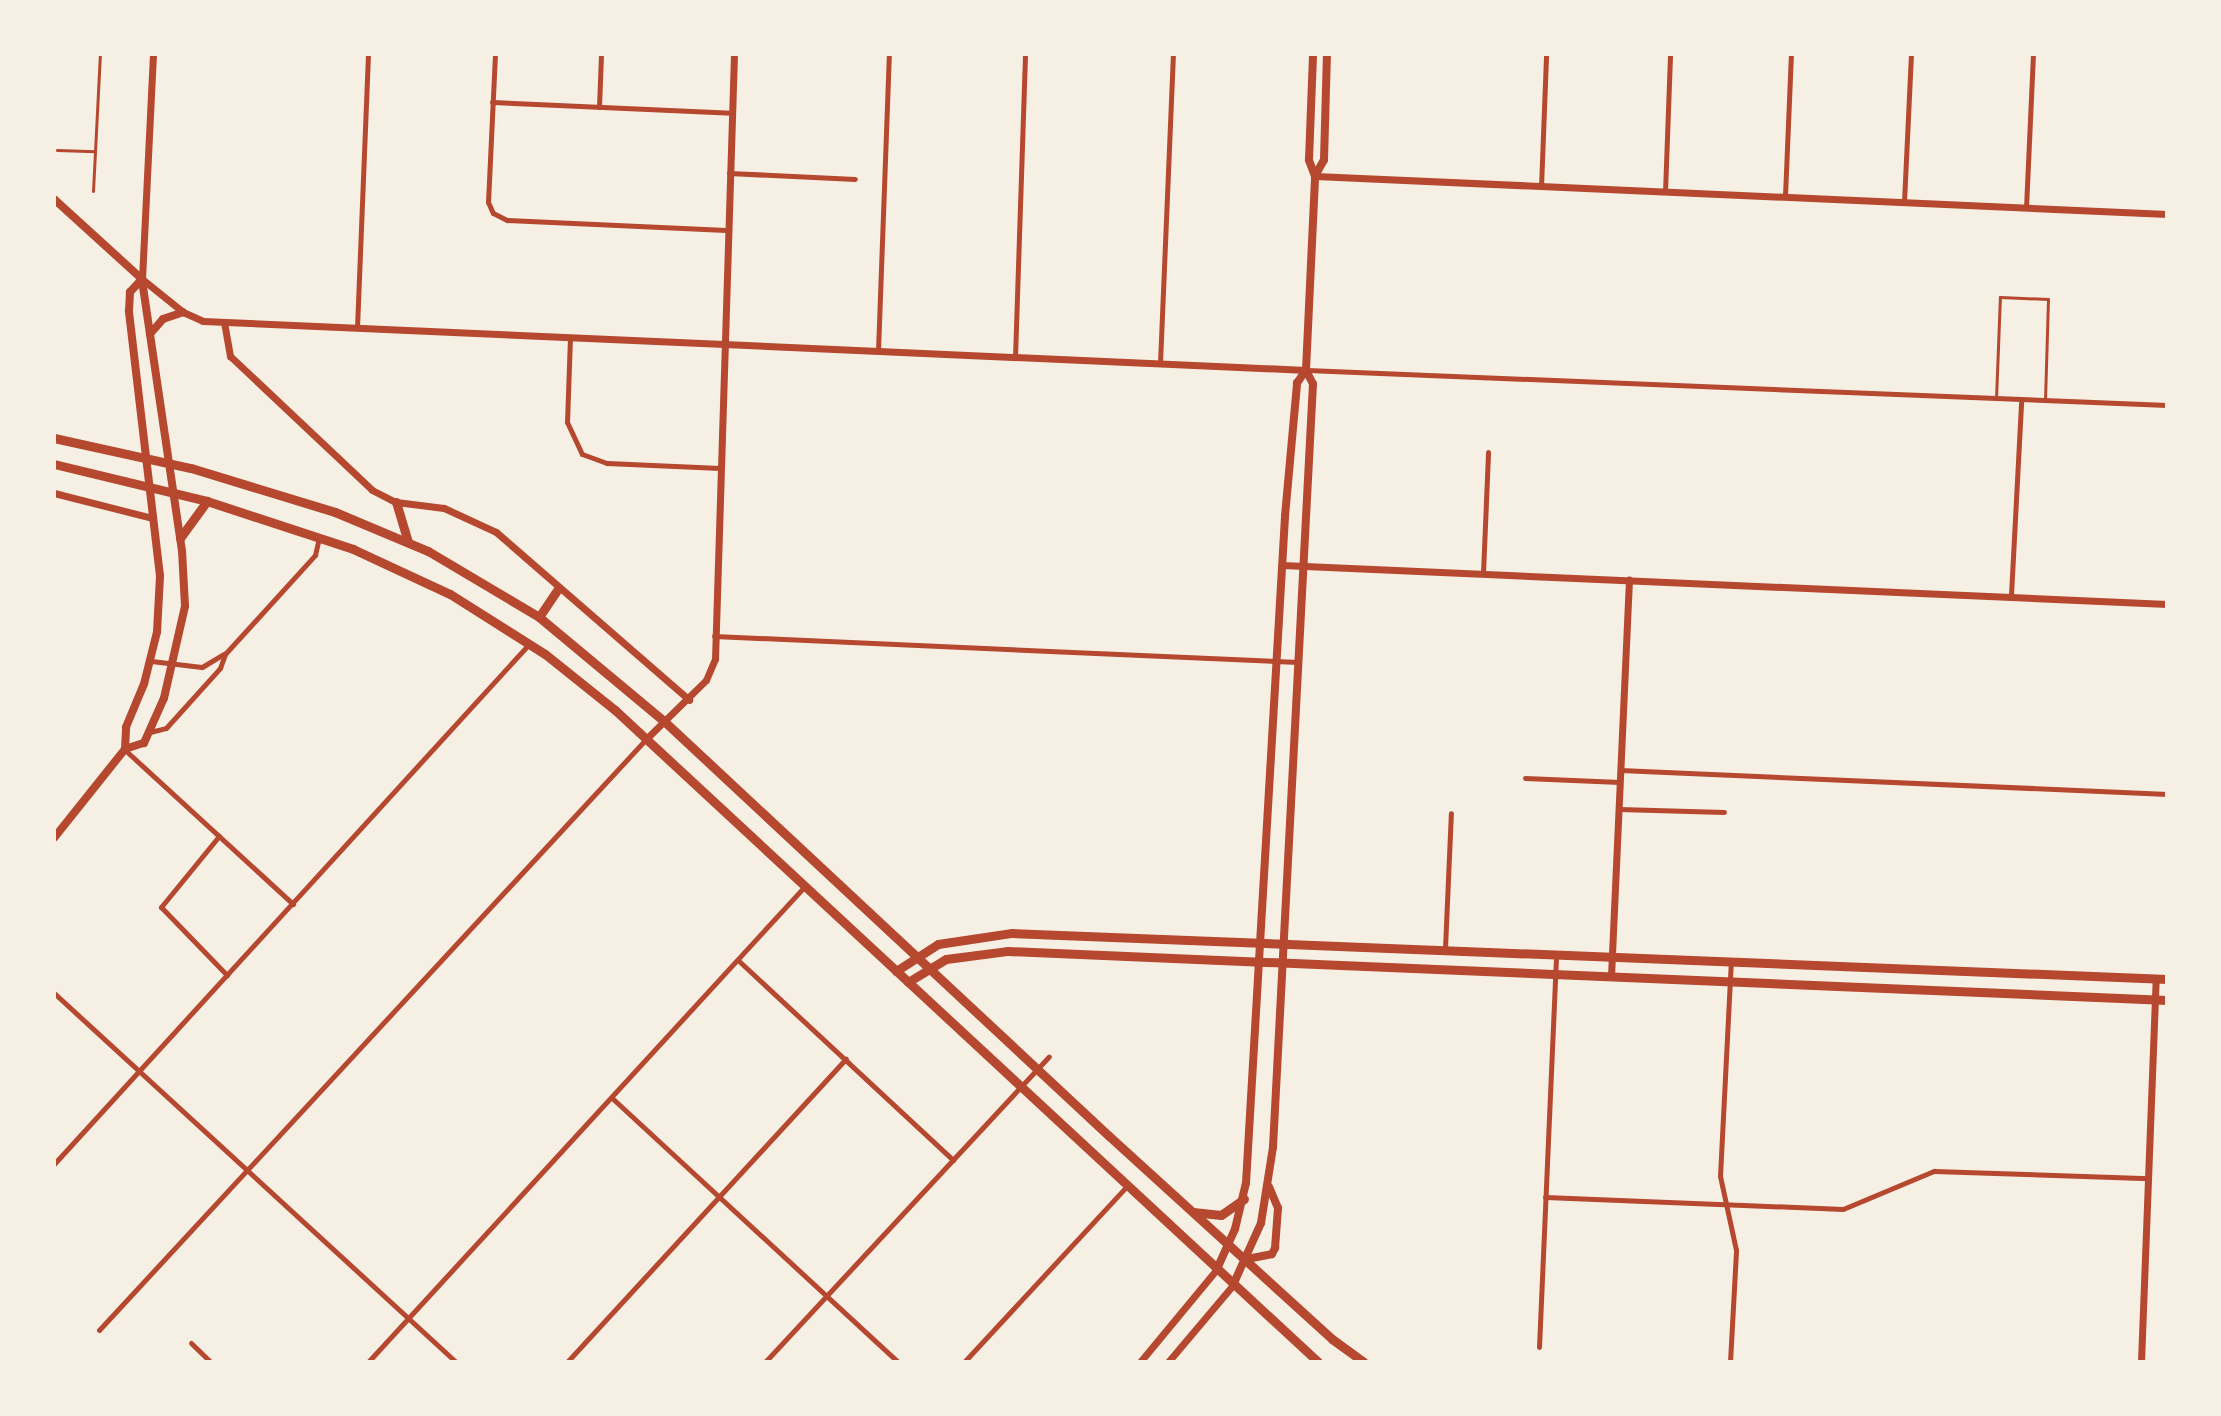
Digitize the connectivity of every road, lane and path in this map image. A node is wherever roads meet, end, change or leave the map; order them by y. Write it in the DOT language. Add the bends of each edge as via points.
graph roads {
  1 [pos="100,54"];
  2 [pos="153,54"];
  3 [pos="368,54"];
  4 [pos="495,54"];
  5 [pos="601,54"];
  6 [pos="734,54"];
  7 [pos="889,54"];
  8 [pos="1025,54"];
  9 [pos="1173,54"];
  10 [pos="1313,54"];
  11 [pos="1327,54"];
  12 [pos="1546,54"];
  13 [pos="1670,54"];
  14 [pos="1791,54"];
  15 [pos="1911,54"];
  16 [pos="2033,54"];
  17 [pos="492,102"];
  18 [pos="599,107"];
  19 [pos="731,113"];
  20 [pos="57,150"];
  21 [pos="95,151"];
  22 [pos="728,173"];
  23 [pos="1315,176"];
  24 [pos="855,179"];
  25 [pos="1541,187"];
  26 [pos="93,191"];
  27 [pos="1665,192"];
  28 [pos="1785,196"];
  29 [pos="54,199"];
  30 [pos="1904,202"];
  31 [pos="2026,208"];
  32 [pos="2167,214"];
  33 [pos="726,230"];
  34 [pos="142,279"];
  35 [pos="183,312"];
  36 [pos="224,322"];
  37 [pos="357,328"];
  38 [pos="150,334"];
  39 [pos="570,337"];
  40 [pos="722,344"];
  41 [pos="878,351"];
  42 [pos="1015,357"];
  43 [pos="1160,363"];
  44 [pos="1306,370"];
  45 [pos="1996,399"];
  46 [pos="2021,401"];
  47 [pos="2045,402"];
  48 [pos="2167,405"];
  49 [pos="54,438"];
  50 [pos="1488,452"];
  51 [pos="145,457"];
  52 [pos="168,463"];
  53 [pos="54,464"];
  54 [pos="720,468"];
  55 [pos="148,486"];
  56 [pos="173,492"];
  57 [pos="54,493"];
  58 [pos="207,501"];
  59 [pos="396,502"];
  60 [pos="152,518"];
  61 [pos="319,536"];
  62 [pos="180,538"];
  63 [pos="408,542"];
  64 [pos="1282,565"];
  65 [pos="1303,566"];
  66 [pos="1483,573"];
  67 [pos="1629,579"];
  68 [pos="558,589"];
  69 [pos="2011,595"];
  70 [pos="2167,604"];
  71 [pos="539,617"];
  72 [pos="714,636"];
  73 [pos="530,643"];
  74 [pos="225,654"];
  75 [pos="1277,660"];
  76 [pos="151,661"];
  77 [pos="1299,662"];
  78 [pos="175,665"];
  79 [pos="689,700"];
  80 [pos="665,722"];
  81 [pos="150,732"];
  82 [pos="646,739"];
  83 [pos="125,749"];
  84 [pos="1620,770"];
  85 [pos="1525,778"];
  86 [pos="1620,782"];
  87 [pos="2167,794"];
  88 [pos="1619,809"];
  89 [pos="1724,812"];
  90 [pos="1451,813"];
  91 [pos="71,818"];
  92 [pos="54,831"];
  93 [pos="219,836"];
  94 [pos="54,838"];
  95 [pos="805,887"];
  96 [pos="293,904"];
  97 [pos="1260,940"];
  98 [pos="1286,942"];
  99 [pos="1445,948"];
  100 [pos="917,953"];
  101 [pos="1556,953"];
  102 [pos="1612,955"];
  103 [pos="1258,961"];
  104 [pos="1731,961"];
  105 [pos="739,962"];
  106 [pos="1284,962"];
  107 [pos="929,966"];
  108 [pos="896,971"];
  109 [pos="1555,974"];
  110 [pos="227,975"];
  111 [pos="1611,976"];
  112 [pos="2162,979"];
  113 [pos="908,982"];
  114 [pos="1729,982"];
  115 [pos="54,993"];
  116 [pos="2162,999"];
  117 [pos="1049,1056"];
  118 [pos="846,1059"];
  119 [pos="1037,1069"];
  120 [pos="140,1071"];
  121 [pos="1021,1087"];
  122 [pos="612,1098"];
  123 [pos="953,1160"];
  124 [pos="54,1164"];
  125 [pos="247,1169"];
  126 [pos="2149,1178"];
  127 [pos="1127,1185"];
  128 [pos="1269,1186"];
  129 [pos="719,1197"];
  130 [pos="1545,1197"];
  131 [pos="1244,1199"];
  132 [pos="1726,1205"];
  133 [pos="1193,1212"];
  134 [pos="1230,1244"];
  135 [pos="1247,1259"];
  136 [pos="1217,1269"];
  137 [pos="1233,1285"];
  138 [pos="825,1296"];
  139 [pos="408,1319"];
  140 [pos="99,1330"];
  141 [pos="191,1343"];
  142 [pos="1539,1347"];
  143 [pos="211,1362"];
  144 [pos="368,1362"];
  145 [pos="456,1362"];
  146 [pos="567,1362"];
  147 [pos="765,1362"];
  148 [pos="898,1362"];
  149 [pos="964,1362"];
  150 [pos="1140,1362"];
  151 [pos="1168,1362"];
  152 [pos="1318,1362"];
  153 [pos="1364,1362"];
  154 [pos="1730,1362"];
  155 [pos="2141,1362"];
  1 -- 21 [label="lane"];
  2 -- 34 [label="street"];
  3 -- 37 [label="street"];
  4 -- 17 [label="street"];
  5 -- 18 [label="street"];
  6 -- 19 [label="street"];
  7 -- 41 [label="street"];
  8 -- 42 [label="street"];
  9 -- 43 [label="street"];
  10 -- 23 [label="main road" via="1309,160"];
  11 -- 23 [label="main road" via="1324,160"];
  12 -- 25 [label="street"];
  13 -- 27 [label="street"];
  14 -- 28 [label="street"];
  15 -- 30 [label="street"];
  16 -- 31 [label="street"];
  17 -- 18 [label="street"];
  17 -- 33 [label="street" via="488,202 493,213 507,220"];
  18 -- 19 [label="street"];
  19 -- 22 [label="street"];
  20 -- 21 [label="lane"];
  21 -- 26 [label="lane"];
  22 -- 24 [label="street"];
  22 -- 33 [label="street"];
  23 -- 25 [label="street"];
  23 -- 44 [label="main road"];
  25 -- 27 [label="street"];
  27 -- 28 [label="street"];
  28 -- 30 [label="street"];
  29 -- 34 [label="main road"];
  30 -- 31 [label="street"];
  31 -- 32 [label="street"];
  33 -- 40 [label="street"];
  34 -- 35 [label="street"];
  34 -- 38 [label="main road"];
  34 -- 51 [label="main road" via="130,292 129,311"];
  35 -- 36 [label="street"];
  35 -- 38 [label="main road" via="163,319"];
  36 -- 37 [label="street"];
  36 -- 59 [label="street" via="230,356 372,490"];
  37 -- 39 [label="street"];
  38 -- 52 [label="main road"];
  39 -- 40 [label="street"];
  39 -- 54 [label="street" via="567,422 582,454 607,463"];
  40 -- 41 [label="street"];
  40 -- 54 [label="street"];
  41 -- 42 [label="street"];
  42 -- 43 [label="street"];
  43 -- 44 [label="street"];
  44 -- 45 [label="street"];
  44 -- 64 [label="main road" via="1297,383"];
  44 -- 65 [label="main road" via="1313,384"];
  45 -- 46 [label="street"];
  45 -- 47 [label="lane" via="2000,297 2048,299"];
  46 -- 47 [label="street"];
  46 -- 69 [label="street"];
  47 -- 48 [label="street"];
  49 -- 51 [label="main road"];
  50 -- 66 [label="street"];
  51 -- 52 [label="main road"];
  51 -- 55 [label="main road"];
  52 -- 56 [label="main road"];
  52 -- 63 [label="main road" via="303,501"];
  53 -- 55 [label="main road"];
  54 -- 72 [label="street"];
  55 -- 56 [label="main road"];
  55 -- 60 [label="main road"];
  56 -- 58 [label="main road"];
  56 -- 62 [label="main road"];
  57 -- 60 [label="street"];
  58 -- 61 [label="main road"];
  58 -- 62 [label="main road"];
  59 -- 63 [label="main road"];
  59 -- 68 [label="street" via="444,508 479,522"];
  60 -- 76 [label="main road" via="160,593"];
  61 -- 73 [label="main road" via="431,584"];
  61 -- 74 [label="street" via="315,555"];
  62 -- 78 [label="main road" via="185,606"];
  63 -- 71 [label="main road"];
  64 -- 65 [label="street"];
  64 -- 75 [label="main road"];
  65 -- 66 [label="street"];
  65 -- 77 [label="main road"];
  66 -- 67 [label="street"];
  67 -- 69 [label="street"];
  67 -- 84 [label="street"];
  68 -- 71 [label="main road"];
  68 -- 79 [label="street"];
  69 -- 70 [label="street"];
  71 -- 80 [label="main road"];
  72 -- 75 [label="street"];
  72 -- 79 [label="street" via="713,668"];
  73 -- 82 [label="main road"];
  73 -- 96 [label="street"];
  74 -- 78 [label="street" via="202,667"];
  74 -- 81 [label="street" via="220,668 166,728"];
  75 -- 77 [label="street"];
  75 -- 97 [label="main road"];
  76 -- 78 [label="street"];
  76 -- 83 [label="main road" via="126,727"];
  77 -- 98 [label="main road"];
  78 -- 81 [label="main road"];
  79 -- 80 [label="street"];
  80 -- 82 [label="street"];
  80 -- 100 [label="main road"];
  81 -- 83 [label="main road" via="144,743"];
  82 -- 95 [label="main road"];
  82 -- 125 [label="street"];
  83 -- 91 [label="main road"];
  83 -- 93 [label="street"];
  84 -- 86 [label="street"];
  84 -- 87 [label="street"];
  85 -- 86 [label="street"];
  86 -- 88 [label="street"];
  88 -- 89 [label="street"];
  88 -- 102 [label="street"];
  90 -- 99 [label="street"];
  91 -- 92 [label="main road"];
  91 -- 94 [label="main road"];
  93 -- 96 [label="street"];
  93 -- 110 [label="street" via="161,907"];
  95 -- 105 [label="street"];
  95 -- 108 [label="main road"];
  96 -- 110 [label="street"];
  97 -- 98 [label="main road"];
  97 -- 100 [label="main road" via="1000,933"];
  97 -- 103 [label="main road"];
  98 -- 99 [label="main road"];
  98 -- 106 [label="main road"];
  99 -- 101 [label="main road"];
  100 -- 107 [label="main road"];
  100 -- 108 [label="main road"];
  101 -- 102 [label="main road"];
  101 -- 109 [label="street"];
  102 -- 104 [label="main road"];
  102 -- 111 [label="street"];
  103 -- 106 [label="main road"];
  103 -- 107 [label="main road" via="1008,951 964,955"];
  103 -- 131 [label="main road"];
  104 -- 112 [label="main road"];
  104 -- 114 [label="street"];
  105 -- 118 [label="street"];
  105 -- 122 [label="street"];
  106 -- 109 [label="main road"];
  106 -- 128 [label="main road"];
  107 -- 113 [label="main road"];
  107 -- 119 [label="main road"];
  108 -- 113 [label="main road"];
  109 -- 111 [label="main road"];
  109 -- 130 [label="street"];
  110 -- 120 [label="street"];
  111 -- 114 [label="main road"];
  112 -- 116 [label="street"];
  113 -- 121 [label="main road"];
  114 -- 116 [label="main road"];
  114 -- 132 [label="street" via="1720,1176"];
  115 -- 120 [label="street"];
  116 -- 126 [label="street"];
  117 -- 119 [label="street"];
  118 -- 123 [label="street"];
  118 -- 129 [label="street"];
  119 -- 121 [label="street"];
  119 -- 133 [label="main road"];
  120 -- 124 [label="street"];
  120 -- 125 [label="street"];
  121 -- 123 [label="street"];
  121 -- 127 [label="main road"];
  122 -- 129 [label="street"];
  122 -- 139 [label="street"];
  123 -- 138 [label="street"];
  125 -- 139 [label="street"];
  125 -- 140 [label="street"];
  126 -- 132 [label="street" via="1934,1171 1843,1209"];
  126 -- 155 [label="street"];
  127 -- 136 [label="main road"];
  127 -- 149 [label="street"];
  128 -- 135 [label="main road"];
  128 -- 135 [label="main road" via="1278,1208 1275,1248 1272,1254"];
  129 -- 138 [label="street"];
  129 -- 146 [label="street"];
  130 -- 132 [label="street"];
  130 -- 142 [label="street"];
  131 -- 133 [label="main road" via="1221,1215"];
  131 -- 134 [label="main road"];
  132 -- 154 [label="street" via="1736,1250"];
  133 -- 134 [label="main road"];
  134 -- 135 [label="main road"];
  134 -- 136 [label="main road"];
  135 -- 137 [label="main road"];
  135 -- 153 [label="main road"];
  136 -- 137 [label="main road"];
  136 -- 150 [label="street"];
  137 -- 151 [label="street"];
  137 -- 152 [label="main road"];
  138 -- 147 [label="street"];
  138 -- 148 [label="street"];
  139 -- 144 [label="street"];
  139 -- 145 [label="street"];
  141 -- 143 [label="street"];
}
